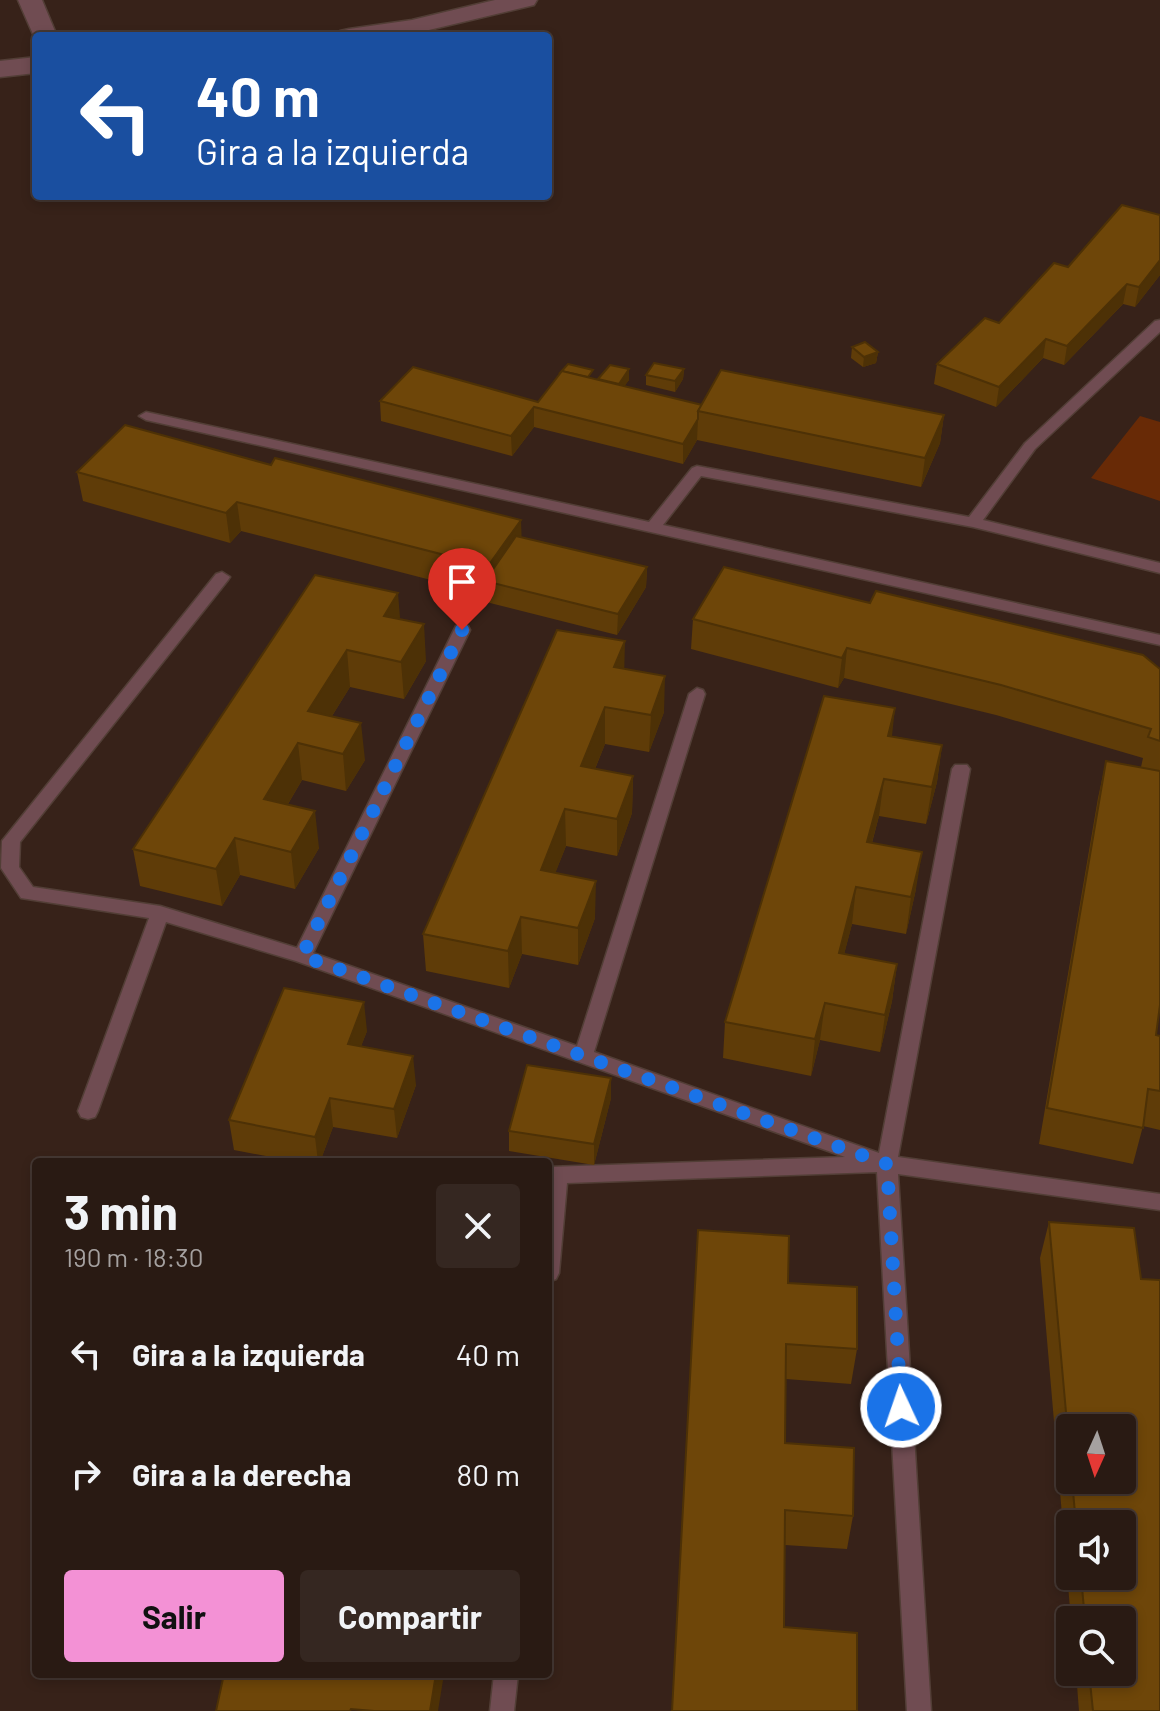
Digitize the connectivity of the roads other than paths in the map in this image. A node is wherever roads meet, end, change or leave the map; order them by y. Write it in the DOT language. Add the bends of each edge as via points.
graph roads {
  1 [pos="30,0"];
  2 [pos="525,0"];
  3 [pos="43,32"];
  4 [pos="377,32"];
  5 [pos="32,65"];
  6 [pos="0,69"];
  7 [pos="1160,324"];
  8 [pos="146,416"];
  9 [pos="973,522"];
  10 [pos="652,529"];
  11 [pos="1160,568"];
  12 [pos="222,577"];
  13 [pos="462,630"];
  14 [pos="1160,640"];
  15 [pos="697,694"];
  16 [pos="961,769"];
  17 [pos="160,913"];
  18 [pos="302,956"];
  19 [pos="583,1057"];
  20 [pos="88,1111"];
  21 [pos="887,1164"];
  22 [pos="553,1175"];
  23 [pos="1160,1202"];
  24 [pos="506,1678"];
  25 [pos="502,1711"];
  26 [pos="919,1711"];
  1 -- 3 [label="street"];
  2 -- 4 [label="street"];
  5 -- 6 [label="street"];
  7 -- 9 [label="lane" via="1030,446"];
  8 -- 10 [label="lane"];
  9 -- 10 [label="lane" via="697,471"];
  9 -- 11 [label="lane"];
  10 -- 14 [label="lane"];
  12 -- 17 [label="lane" via="11,841 10,868 27,893"];
  13 -- 18 [label="lane"];
  15 -- 19 [label="lane"];
  16 -- 21 [label="lane"];
  17 -- 18 [label="lane"];
  17 -- 20 [label="lane"];
  18 -- 19 [label="lane"];
  19 -- 21 [label="lane"];
  21 -- 22 [label="lane"];
  21 -- 23 [label="lane"];
  21 -- 26 [label="lane"];
  24 -- 25 [label="lane"];
}
